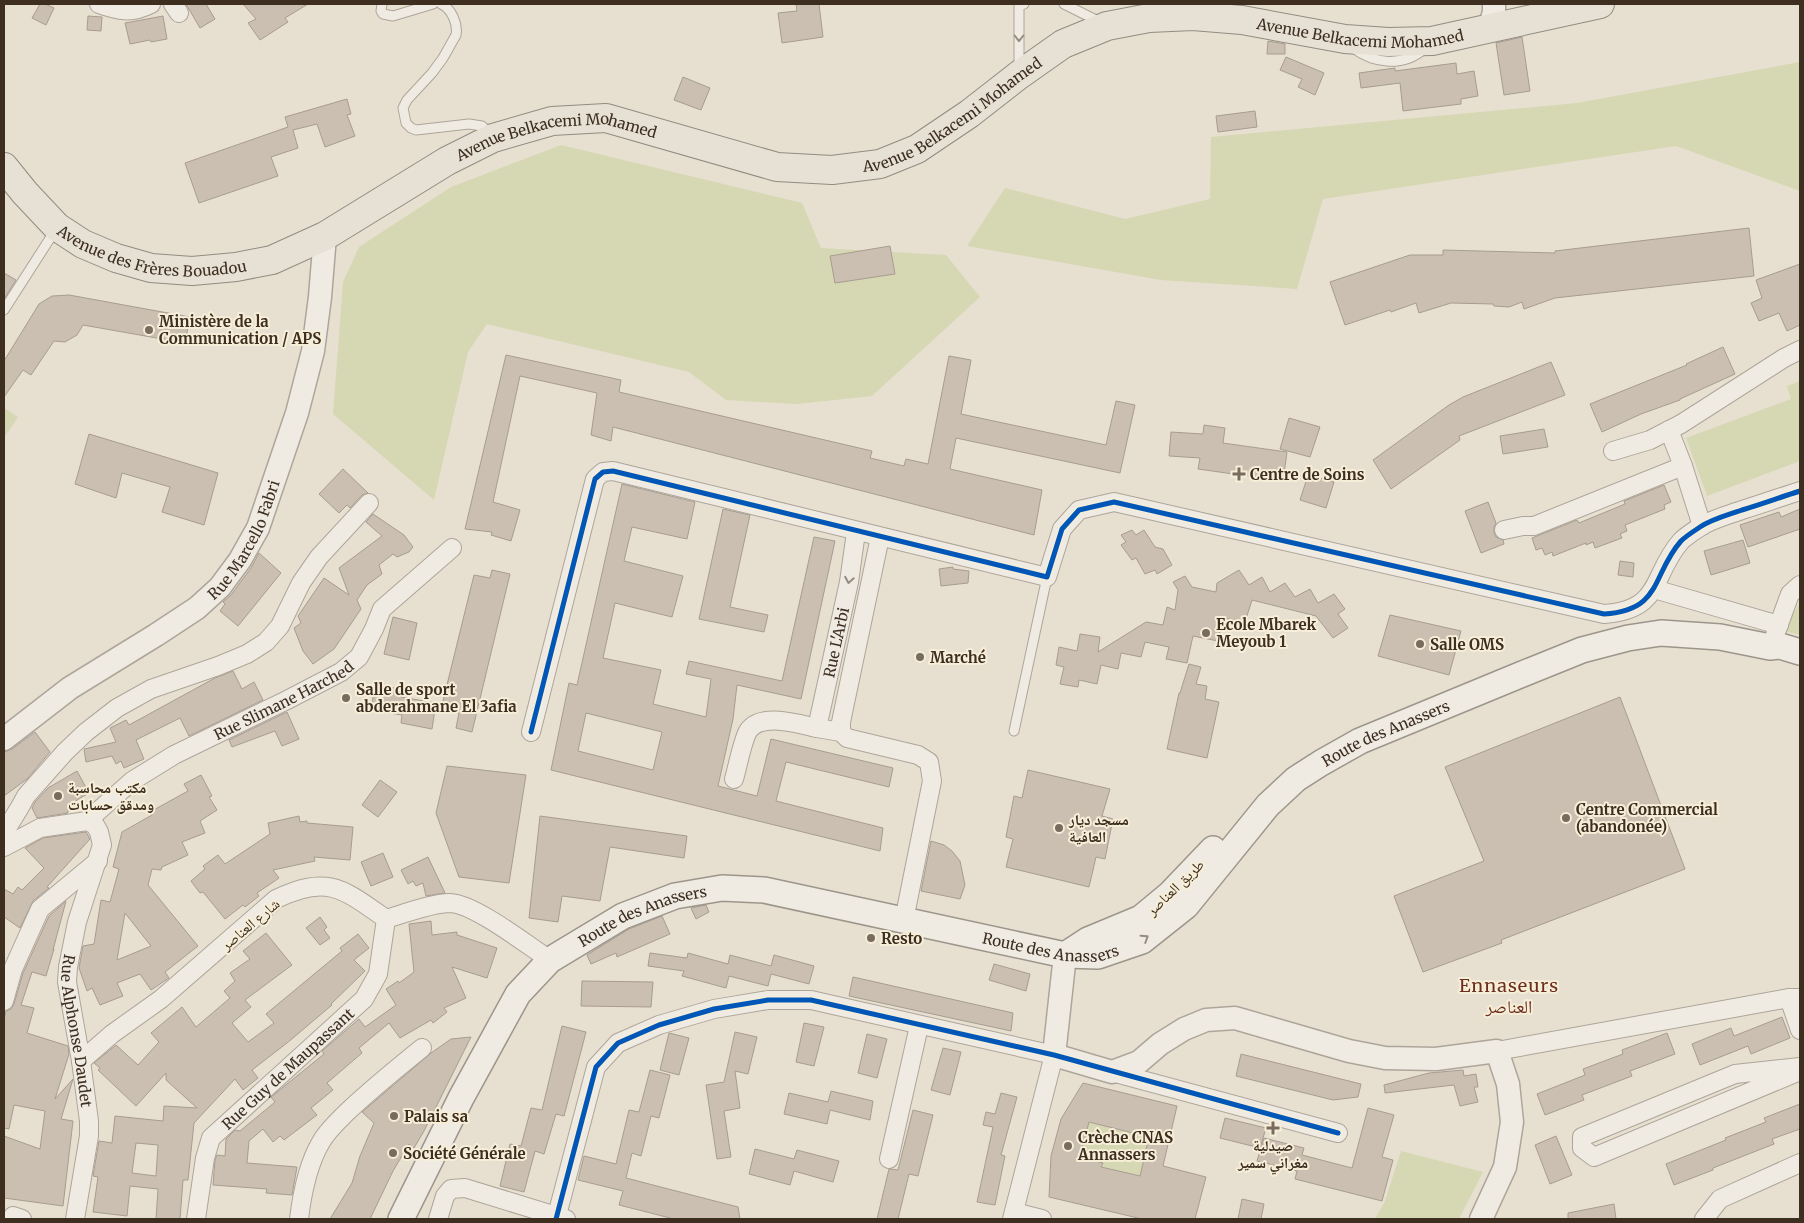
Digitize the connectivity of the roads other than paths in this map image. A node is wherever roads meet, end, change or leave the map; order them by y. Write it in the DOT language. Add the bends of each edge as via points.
graph roads {
  1 [pos="98,4"];
  2 [pos="151,4"];
  3 [pos="382,4"];
  4 [pos="433,4"];
  5 [pos="441,4"];
  6 [pos="1024,4"];
  7 [pos="1064,4"];
  8 [pos="1586,5"];
  9 [pos="1492,16"];
  10 [pos="1107,26"];
  11 [pos="1019,75"];
  12 [pos="494,138"];
  13 [pos="4,167"];
  14 [pos="57,227"];
  15 [pos="325,236"];
  16 [pos="4,310"];
  17 [pos="1800,350"];
  18 [pos="1669,430"];
  19 [pos="1613,450"];
  20 [pos="1683,466"];
  21 [pos="1800,491"];
  22 [pos="369,503"];
  23 [pos="1702,526"];
  24 [pos="1504,530"];
  25 [pos="856,532"];
  26 [pos="880,537"];
  27 [pos="452,548"];
  28 [pos="1047,577"];
  29 [pos="1800,585"];
  30 [pos="1654,589"];
  31 [pos="1775,636"];
  32 [pos="1800,652"];
  33 [pos="1800,660"];
  34 [pos="817,728"];
  35 [pos="531,732"];
  36 [pos="841,732"];
  37 [pos="1014,732"];
  38 [pos="4,739"];
  39 [pos="734,779"];
  40 [pos="87,821"];
  41 [pos="4,833"];
  42 [pos="4,847"];
  43 [pos="98,861"];
  44 [pos="386,919"];
  45 [pos="904,920"];
  46 [pos="1065,955"];
  47 [pos="550,960"];
  48 [pos="1795,998"];
  49 [pos="4,1001"];
  50 [pos="919,1026"];
  51 [pos="1800,1030"];
  52 [pos="422,1048"];
  53 [pos="1497,1051"];
  54 [pos="1054,1055"];
  55 [pos="81,1061"];
  56 [pos="1800,1067"];
  57 [pos="1800,1071"];
  58 [pos="1112,1072"];
  59 [pos="1338,1133"];
  60 [pos="889,1159"];
  61 [pos="1800,1163"];
  62 [pos="1013,1215"];
  63 [pos="560,1218"];
  64 [pos="75,1219"];
  65 [pos="196,1219"];
  66 [pos="298,1219"];
  67 [pos="401,1219"];
  68 [pos="438,1219"];
  69 [pos="1042,1219"];
  70 [pos="1480,1219"];
  71 [pos="1704,1219"];
  1 -- 2 [label="street" via="124,11"];
  3 -- 4 [label="lane" via="383,14 392,16"];
  5 -- 12 [label="lane" via="451,13 456,35 432,73 407,100 403,108 406,123 416,130 469,124 482,126"];
  6 -- 11 [label="lane, one-way" via="1019,6"];
  7 -- 10 [label="lane"];
  8 -- 9 [label="main road, Avenue Belkacemi Mohamed"];
  9 -- 10 [label="main road, Avenue Belkacemi Mohamed" via="1432,41 1345,39 1242,20 1193,16 1149,18"];
  10 -- 11 [label="main road, Avenue Belkacemi Mohamed" via="1063,44"];
  11 -- 12 [label="main road, Avenue Belkacemi Mohamed" via="917,149 880,164 832,170 777,166 606,118 552,121"];
  12 -- 15 [label="main road, Avenue Belkacemi Mohamed" via="447,161"];
  13 -- 14 [label="main road, Avenue des Frères Bouadou"];
  14 -- 15 [label="main road, Avenue des Frères Bouadou" via="83,244 116,258 151,268 192,271 272,260"];
  14 -- 16 [label="lane"];
  15 -- 38 [label="street, Rue Marcello Fabri" via="313,351 297,413 258,528 240,560 220,587 197,608 70,688"];
  17 -- 18 [label="street"];
  18 -- 19 [label="street" via="1650,440"];
  18 -- 20 [label="street"];
  20 -- 23 [label="street"];
  20 -- 24 [label="street" via="1534,526"];
  21 -- 23 [label="street"];
  22 -- 41 [label="street" via="319,557 301,583 280,626 266,642 218,666 151,689 117,708 64,752 26,796"];
  23 -- 30 [label="street" via="1682,540"];
  25 -- 26 [label="street"];
  25 -- 34 [label="street, Rue L'Arbi, one-way" via="849,582"];
  25 -- 35 [label="street" via="613,471 603,472 595,479"];
  26 -- 28 [label="street"];
  26 -- 36 [label="street"];
  27 -- 40 [label="street, Rue Slimane Harched" via="382,609 359,657 341,672 174,754 132,781"];
  28 -- 30 [label="street" via="1062,529 1079,510 1114,502 1604,614 1621,613 1639,605"];
  28 -- 37 [label="lane"];
  29 -- 31 [label="street" via="1790,594"];
  30 -- 31 [label="street"];
  31 -- 32 [label="main road" via="1780,646"];
  31 -- 33 [label="main road" via="1777,653"];
  31 -- 46 [label="main road, Route des Anassers" via="1661,633 1628,638 1582,650 1360,741 1296,780 1259,812 1186,906 1142,941 1098,956"];
  34 -- 36 [label="street"];
  34 -- 39 [label="street" via="775,720 754,726 748,732"];
  36 -- 45 [label="street" via="847,738 918,755 930,762 932,781"];
  40 -- 42 [label="street" via="40,828"];
  40 -- 43 [label="street, Rue Alphonse Daudet" via="100,832 102,845"];
  43 -- 49 [label="street" via="40,909 13,969"];
  43 -- 55 [label="street, Rue Alphonse Daudet" via="77,922 68,967 68,990"];
  44 -- 47 [label="street" via="437,905 460,905 484,916"];
  44 -- 55 [label="street, شارع العناصر" via="338,888 315,886 293,891 276,899 161,999"];
  44 -- 65 [label="street, Rue Guy de Maupassant" via="378,974 364,998 211,1138"];
  45 -- 46 [label="main road, Route des Anassers"];
  45 -- 47 [label="main road, Route des Anassers" via="764,890 722,888 675,896 623,916"];
  46 -- 54 [label="street"];
  47 -- 67 [label="main road, Route des Anassers" via="518,994 461,1098"];
  48 -- 51 [label="street"];
  48 -- 53 [label="street"];
  50 -- 54 [label="street"];
  50 -- 60 [label="street"];
  50 -- 63 [label="street" via="811,1000 768,1000 714,1009 659,1025 618,1043 596,1066"];
  52 -- 66 [label="street" via="371,1089 321,1141 312,1159"];
  53 -- 58 [label="street" via="1436,1059 1385,1058 1348,1051 1235,1018 1206,1020 1184,1029 1139,1062"];
  53 -- 70 [label="street" via="1508,1084 1512,1122 1505,1167"];
  54 -- 58 [label="street"];
  54 -- 62 [label="street"];
  55 -- 64 [label="street, Rue Alphonse Daudet" via="88,1107 88,1136"];
  56 -- 57 [label="street" via="1735,1074 1582,1137 1582,1148 1594,1157"];
  58 -- 59 [label="street"];
  61 -- 71 [label="street" via="1720,1199"];
  62 -- 69 [label="street"];
  63 -- 68 [label="street" via="465,1188 451,1189 445,1196"];
}
